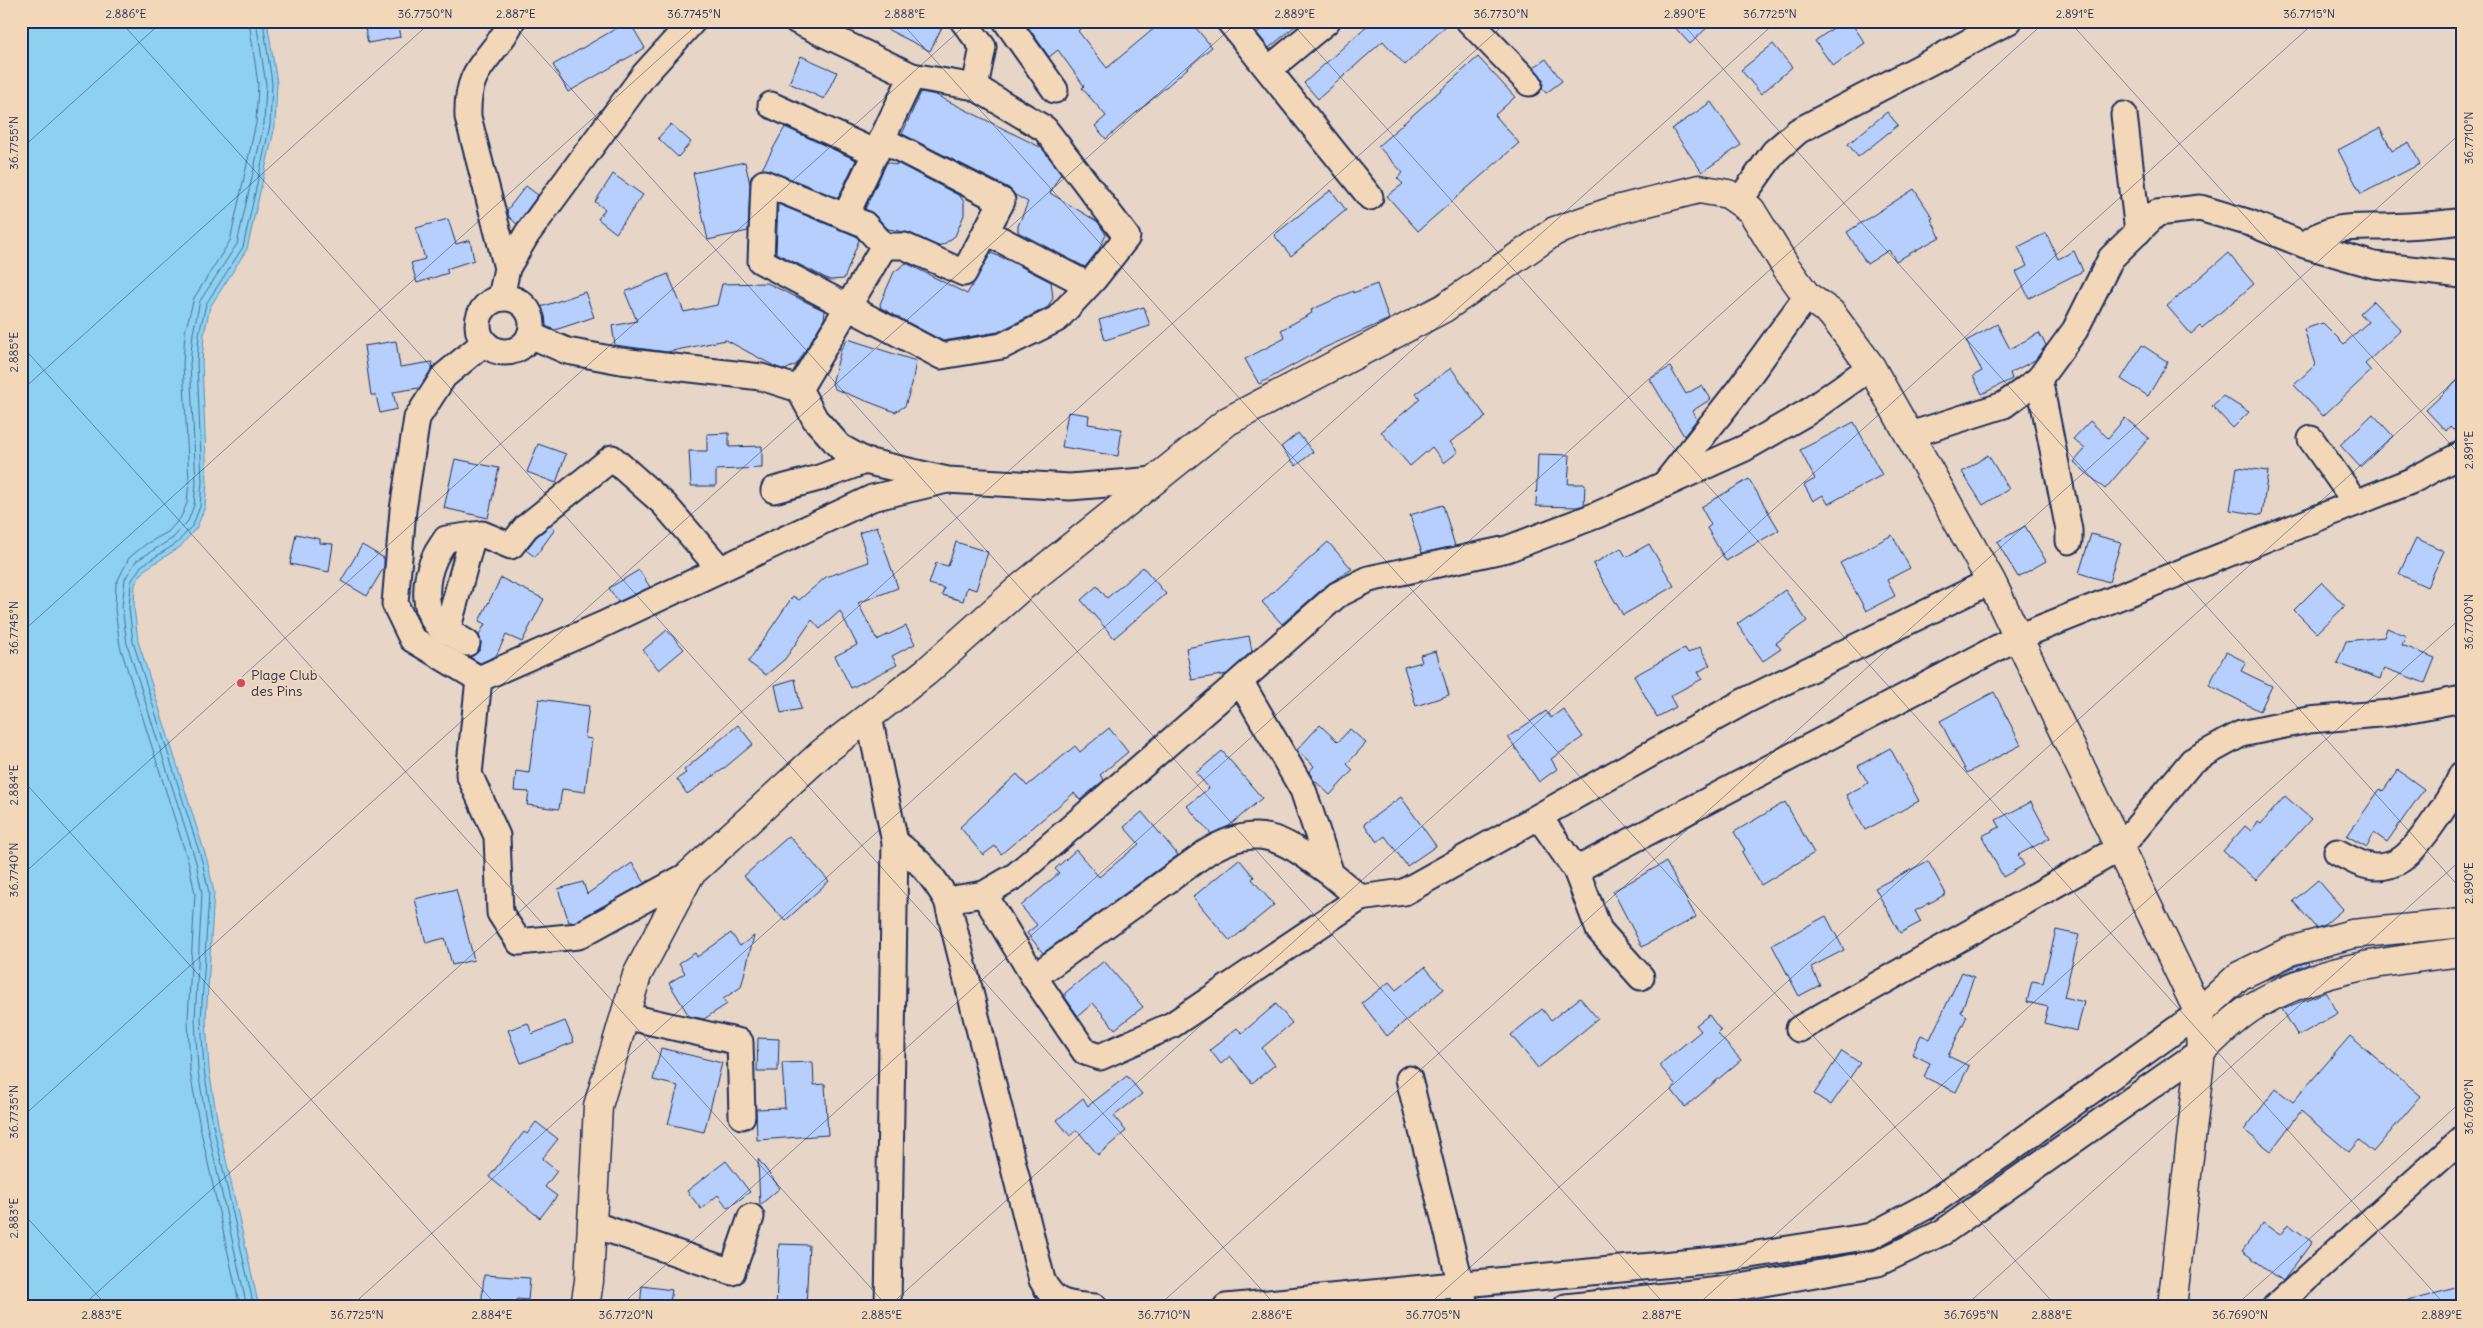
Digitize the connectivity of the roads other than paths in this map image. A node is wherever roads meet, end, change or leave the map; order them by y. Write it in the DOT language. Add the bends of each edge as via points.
graph roads {
  1 [pos="512,21"];
  2 [pos="693,21"];
  3 [pos="797,21"];
  4 [pos="964,21"];
  5 [pos="1006,21"];
  6 [pos="1229,21"];
  7 [pos="1327,21"];
  8 [pos="1469,21"];
  9 [pos="2010,21"];
  10 [pos="1269,69"];
  11 [pos="912,76"];
  12 [pos="1529,83"];
  13 [pos="975,87"];
  14 [pos="1054,90"];
  15 [pos="771,105"];
  16 [pos="2124,114"];
  17 [pos="880,146"];
  18 [pos="1370,198"];
  19 [pos="1740,200"];
  20 [pos="845,217"];
  21 [pos="2462,221"];
  22 [pos="986,232"];
  23 [pos="2138,232"];
  24 [pos="2305,245"];
  25 [pos="884,246"];
  26 [pos="507,268"];
  27 [pos="2462,275"];
  28 [pos="1088,285"];
  29 [pos="1807,296"];
  30 [pos="501,298"];
  31 [pos="849,306"];
  32 [pos="530,335"];
  33 [pos="484,343"];
  34 [pos="1871,367"];
  35 [pos="2040,379"];
  36 [pos="799,389"];
  37 [pos="1910,435"];
  38 [pos="2311,439"];
  39 [pos="2462,454"];
  40 [pos="865,461"];
  41 [pos="947,480"];
  42 [pos="1155,480"];
  43 [pos="1664,485"];
  44 [pos="774,490"];
  45 [pos="2356,503"];
  46 [pos="2069,541"];
  47 [pos="720,570"];
  48 [pos="1990,581"];
  49 [pos="457,637"];
  50 [pos="2018,637"];
  51 [pos="479,679"];
  52 [pos="1240,681"];
  53 [pos="2462,700"];
  54 [pos="869,717"];
  55 [pos="2462,774"];
  56 [pos="1539,817"];
  57 [pos="895,842"];
  58 [pos="2120,848"];
  59 [pos="2337,852"];
  60 [pos="1576,870"];
  61 [pos="690,874"];
  62 [pos="1332,874"];
  63 [pos="984,894"];
  64 [pos="1360,898"];
  65 [pos="947,900"];
  66 [pos="2462,923"];
  67 [pos="2462,952"];
  68 [pos="1641,976"];
  69 [pos="1034,977"];
  70 [pos="2199,1013"];
  71 [pos="625,1016"];
  72 [pos="1799,1029"];
  73 [pos="2201,1051"];
  74 [pos="1409,1079"];
  75 [pos="742,1116"];
  76 [pos="2462,1140"];
  77 [pos="751,1217"];
  78 [pos="592,1224"];
  79 [pos="1463,1296"];
  80 [pos="1360,1300"];
  81 [pos="1056,1303"];
  82 [pos="585,1307"];
  83 [pos="888,1307"];
  84 [pos="1094,1307"];
  85 [pos="1226,1307"];
  86 [pos="1566,1307"];
  87 [pos="2172,1307"];
  88 [pos="2275,1307"];
  1 -- 26 [label="street" via="478,68 467,100 468,118"];
  2 -- 26 [label="street" via="644,75 527,234"];
  3 -- 11 [label="street"];
  4 -- 13 [label="street" via="982,47"];
  5 -- 14 [label="street"];
  6 -- 10 [label="street"];
  7 -- 10 [label="street"];
  8 -- 12 [label="street"];
  9 -- 19 [label="street" via="1798,131 1774,152"];
  10 -- 18 [label="street"];
  11 -- 13 [label="street"];
  11 -- 17 [label="street"];
  13 -- 28 [label="street" via="1045,129 1127,237"];
  15 -- 17 [label="street"];
  16 -- 23 [label="street"];
  17 -- 20 [label="street"];
  17 -- 22 [label="street" via="1002,201"];
  19 -- 29 [label="main road" via="1760,221"];
  19 -- 42 [label="main road" via="1721,192 1699,190 1616,210 1555,231 1444,308 1228,421"];
  20 -- 25 [label="street" via="864,224"];
  20 -- 31 [label="street" via="764,183 761,261"];
  21 -- 24 [label="street" via="2348,226 2328,231"];
  22 -- 25 [label="street" via="964,273 904,246"];
  22 -- 28 [label="street"];
  23 -- 24 [label="street" via="2157,213 2200,208"];
  23 -- 35 [label="street" via="2111,258 2075,330"];
  24 -- 27 [label="street" via="2374,264"];
  25 -- 31 [label="street"];
  26 -- 30 [label="street"];
  28 -- 31 [label="street" via="1057,319 1002,346 941,356"];
  29 -- 34 [label="main road" via="1831,313"];
  29 -- 43 [label="street"];
  30 -- 32 [label="street" via="519,302 526,308 531,317"];
  30 -- 33 [label="street" via="492,301 479,316 479,335"];
  31 -- 36 [label="street"];
  32 -- 33 [label="street" via="518,348 509,351 491,348"];
  32 -- 36 [label="street" via="567,351 761,377"];
  33 -- 51 [label="street" via="444,376 417,418 403,510 395,604 412,639"];
  34 -- 37 [label="main road"];
  34 -- 43 [label="street" via="1776,431"];
  35 -- 37 [label="street" via="2004,405"];
  35 -- 46 [label="street"];
  36 -- 40 [label="street" via="815,419 840,447"];
  37 -- 48 [label="main road"];
  38 -- 45 [label="street"];
  39 -- 45 [label="street" via="2411,481"];
  40 -- 41 [label="street"];
  40 -- 44 [label="street" via="820,478"];
  41 -- 42 [label="street" via="1070,486"];
  41 -- 47 [label="street" via="872,498"];
  42 -- 54 [label="main road" via="1019,589 926,672"];
  43 -- 52 [label="street" via="1507,549 1369,579 1336,595"];
  45 -- 50 [label="street"];
  47 -- 49 [label="street" via="664,504 612,458 526,527 511,546 482,534 446,539 433,559 427,583 428,613 442,629"];
  47 -- 51 [label="street"];
  48 -- 50 [label="main road"];
  48 -- 56 [label="street" via="1745,701"];
  50 -- 58 [label="main road"];
  50 -- 60 [label="street"];
  51 -- 61 [label="street" via="469,774 497,836 500,913 520,942 578,936"];
  52 -- 62 [label="street" via="1303,790"];
  52 -- 63 [label="street" via="1015,876"];
  53 -- 58 [label="street" via="2390,713 2309,720 2241,734 2192,761"];
  54 -- 57 [label="street"];
  54 -- 61 [label="main road" via="822,753"];
  55 -- 59 [label="street" via="2450,796 2401,860 2375,867"];
  56 -- 60 [label="street"];
  56 -- 64 [label="street" via="1404,892"];
  57 -- 65 [label="street" via="920,861"];
  57 -- 83 [label="street"];
  58 -- 70 [label="main road"];
  58 -- 72 [label="street"];
  60 -- 68 [label="street" via="1599,930"];
  61 -- 71 [label="main road" via="637,975"];
  62 -- 64 [label="street"];
  62 -- 69 [label="street" via="1289,844 1272,838 1238,837 1207,852"];
  63 -- 65 [label="street"];
  63 -- 69 [label="street"];
  64 -- 69 [label="street" via="1172,1026 1100,1057 1085,1052"];
  65 -- 81 [label="street" via="1042,1280"];
  66 -- 70 [label="main road" via="2352,934 2290,951 2239,976"];
  67 -- 73 [label="main road" via="2363,964 2302,982 2255,1005"];
  70 -- 73 [label="main road"];
  70 -- 79 [label="street" via="1987,1166 1926,1206 1871,1236"];
  71 -- 75 [label="street" via="740,1042"];
  71 -- 78 [label="main road" via="598,1106"];
  73 -- 86 [label="street" via="1943,1232 1878,1263 1729,1289"];
  73 -- 87 [label="main road"];
  74 -- 79 [label="street"];
  76 -- 88 [label="street"];
  77 -- 78 [label="street" via="732,1272"];
  78 -- 82 [label="main road"];
  79 -- 80 [label="street"];
  80 -- 85 [label="street"];
  81 -- 84 [label="street"];
}
